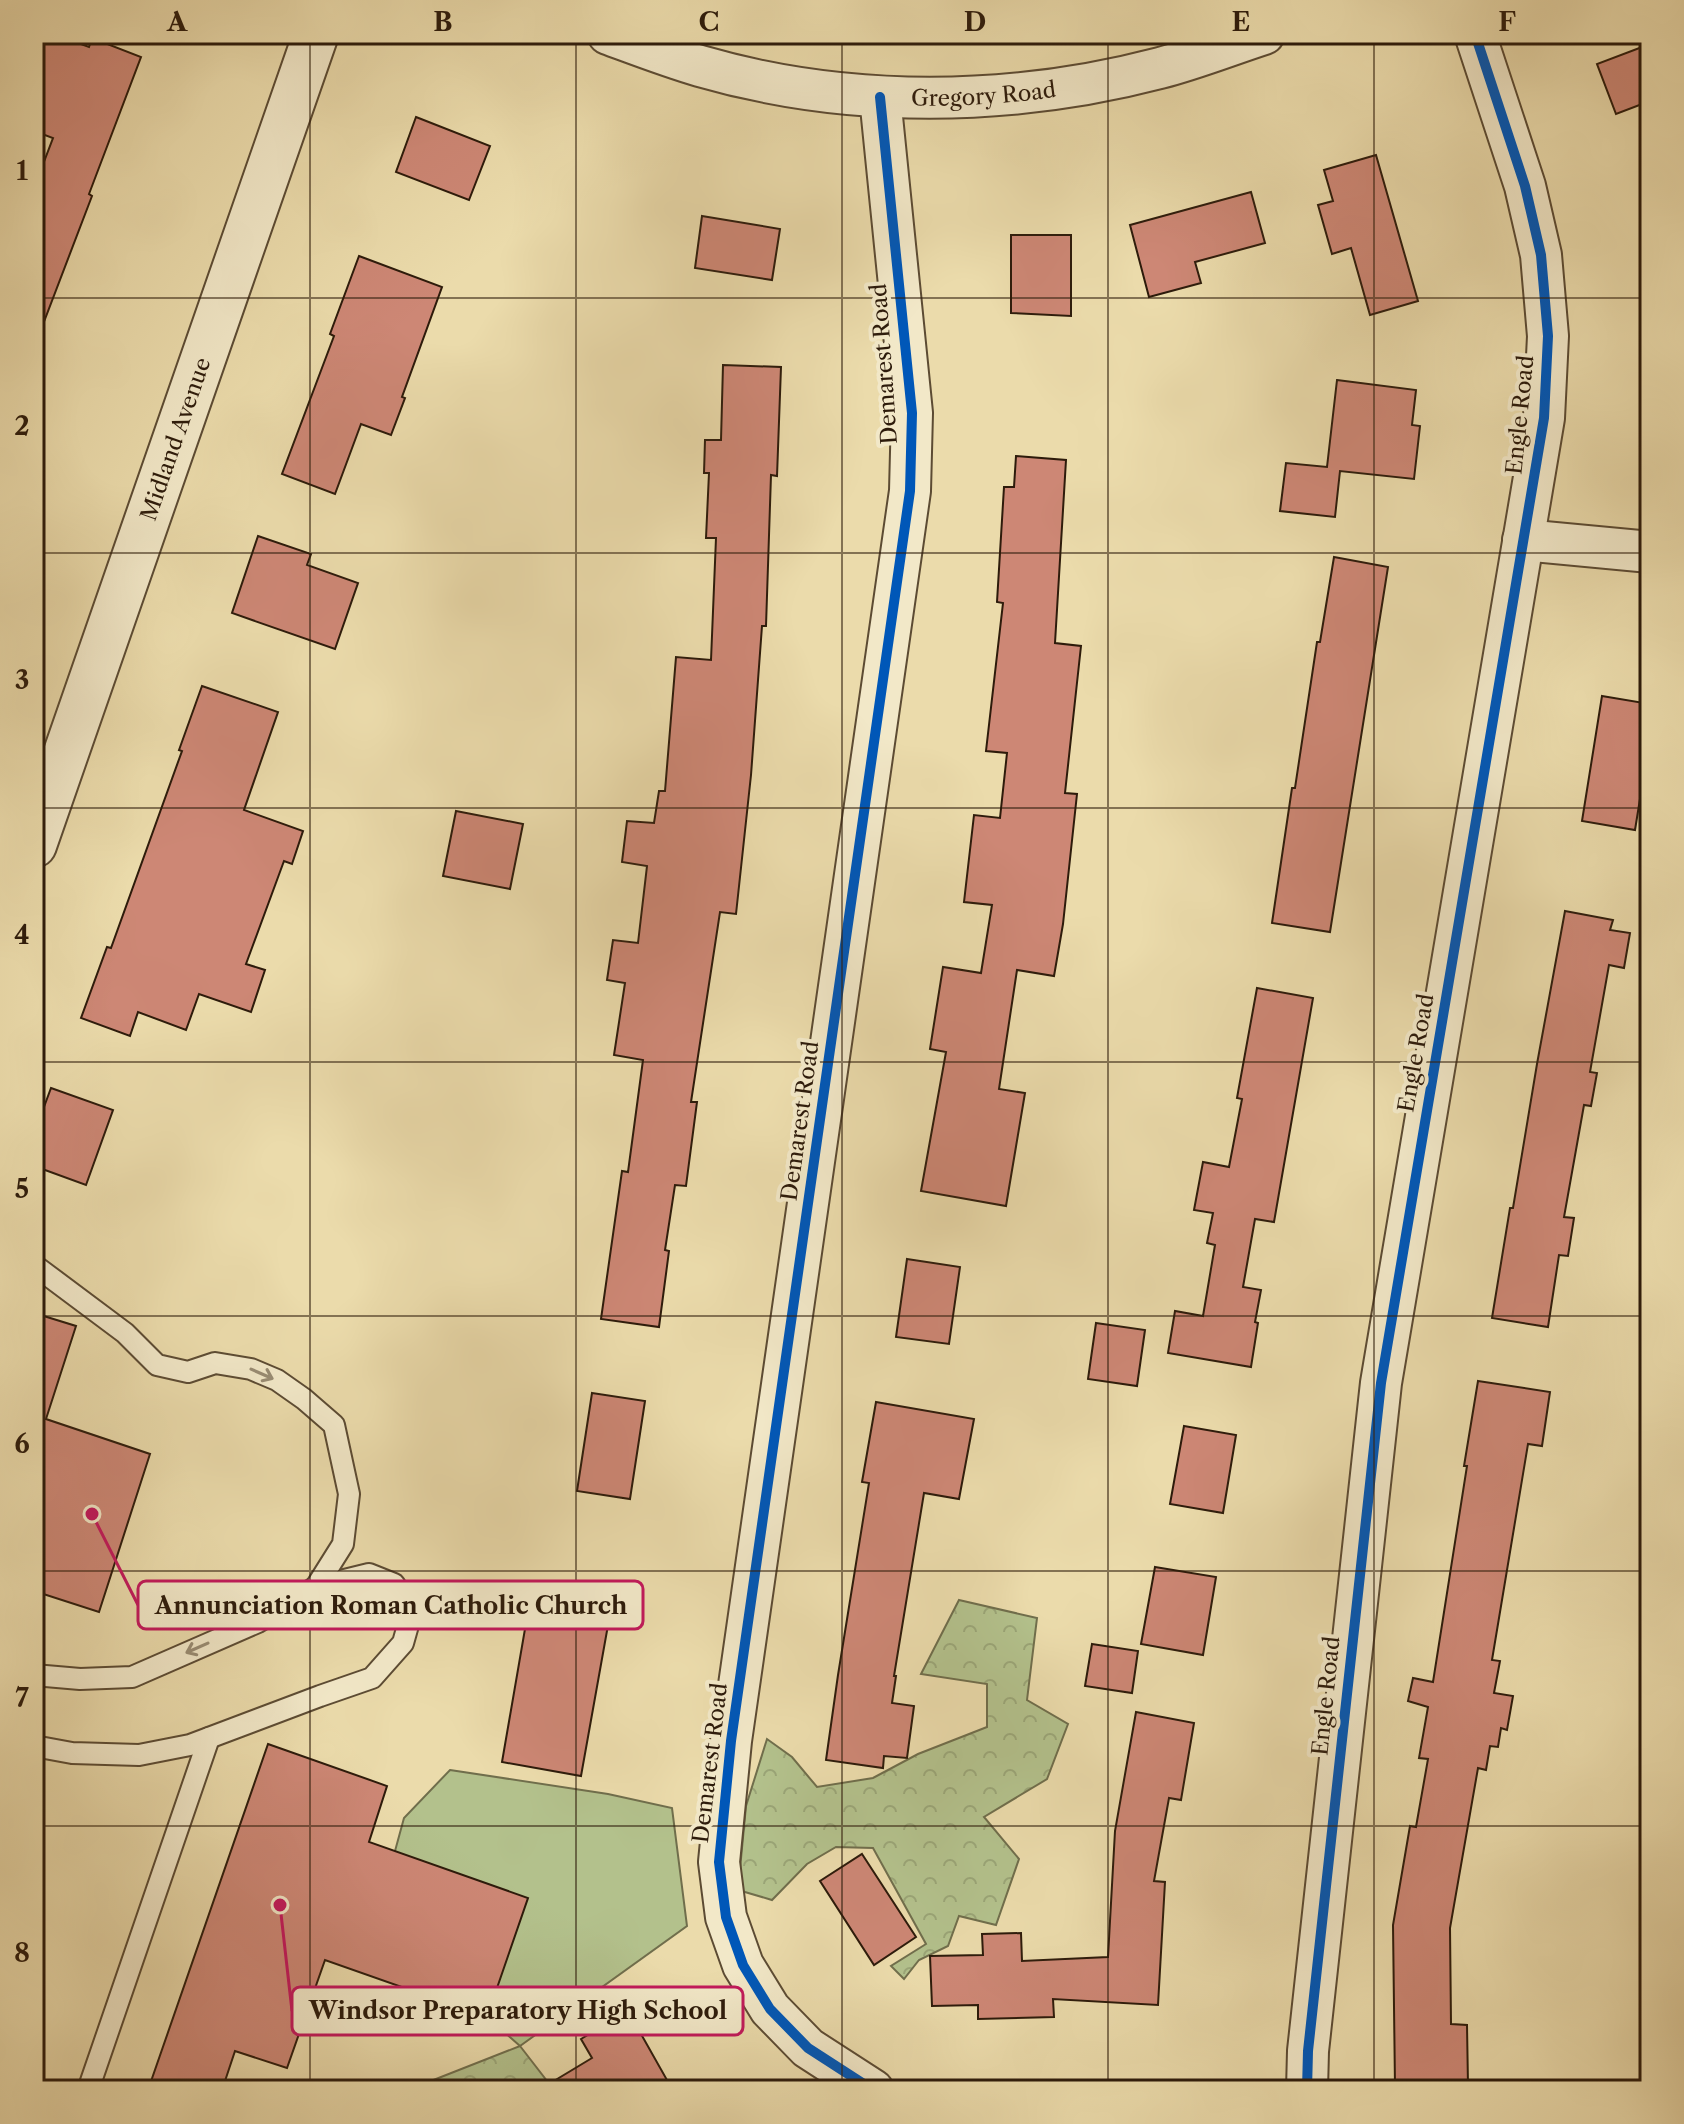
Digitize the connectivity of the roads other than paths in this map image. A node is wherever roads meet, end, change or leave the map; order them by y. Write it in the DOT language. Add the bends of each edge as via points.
graph roads {
  1 [pos="316,34"];
  2 [pos="608,34"];
  3 [pos="1264,34"];
  4 [pos="1475,34"];
  5 [pos="880,97"];
  6 [pos="1523,540"];
  7 [pos="1650,552"];
  8 [pos="45,782"];
  9 [pos="34,845"];
  10 [pos="34,1265"];
  11 [pos="316,1587"];
  12 [pos="34,1675"];
  13 [pos="209,1738"];
  14 [pos="34,1746"];
  15 [pos="88,2090"];
  16 [pos="873,2090"];
  17 [pos="1307,2090"];
  1 -- 8 [label="street, Midland Avenue"];
  2 -- 5 [label="street, Gregory Road" via="714,69 788,86"];
  3 -- 5 [label="street, Gregory Road" via="1162,68 1074,87 984,97"];
  4 -- 6 [label="street, Engle Road" via="1525,186 1541,255 1548,336 1544,418"];
  5 -- 16 [label="street, Demarest Road" via="912,413 910,491 731,1741 719,1862 726,1917 743,1965 770,2009 808,2048"];
  6 -- 7 [label="street"];
  6 -- 17 [label="street, Engle Road" via="1381,1383"];
  8 -- 9 [label="street, Midland Avenue"];
  10 -- 11 [label="lane, one-way" via="125,1333 157,1365 188,1372 215,1363 251,1369 277,1380 334,1425 349,1494 343,1544"];
  11 -- 12 [label="lane, one-way" via="258,1622 132,1677"];
  11 -- 13 [label="lane" via="369,1574 394,1584 412,1611 403,1643 372,1678"];
  13 -- 14 [label="lane" via="139,1755"];
  13 -- 15 [label="lane"];
}
